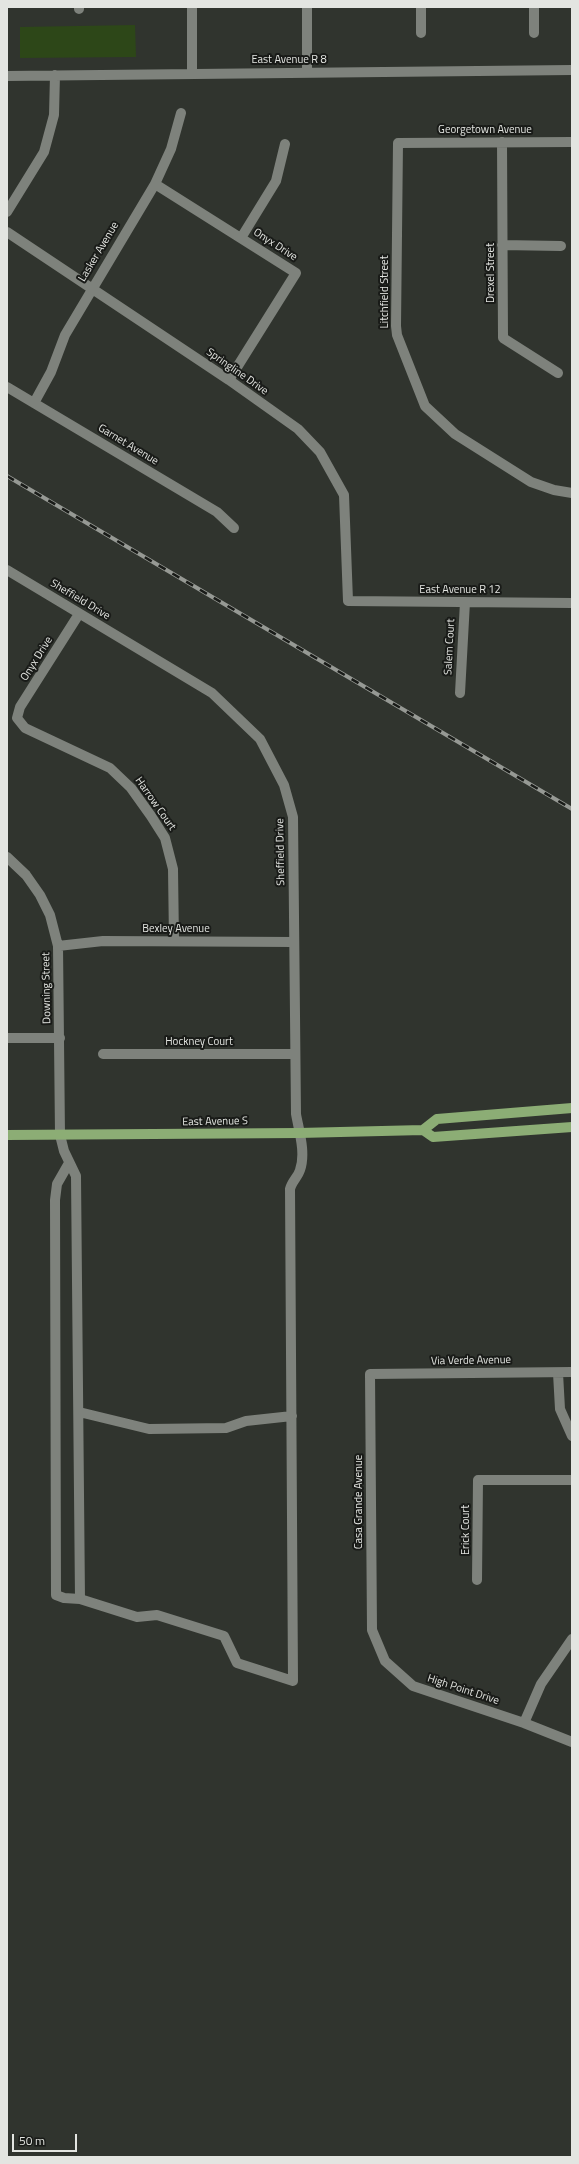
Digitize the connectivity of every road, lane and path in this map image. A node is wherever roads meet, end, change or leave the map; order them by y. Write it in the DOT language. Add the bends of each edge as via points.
graph roads {
  1 [pos="192,7"];
  2 [pos="307,7"];
  3 [pos="421,7"];
  4 [pos="534,7"];
  5 [pos="421,33"];
  6 [pos="534,34"];
  7 [pos="572,70"];
  8 [pos="306,72"];
  9 [pos="192,73"];
  10 [pos="55,75"];
  11 [pos="7,76"];
  12 [pos="181,113"];
  13 [pos="502,142"];
  14 [pos="572,142"];
  15 [pos="398,143"];
  16 [pos="285,144"];
  17 [pos="155,184"];
  18 [pos="7,212"];
  19 [pos="7,232"];
  20 [pos="242,238"];
  21 [pos="502,244"];
  22 [pos="561,246"];
  23 [pos="92,288"];
  24 [pos="558,374"];
  25 [pos="229,380"];
  26 [pos="7,387"];
  27 [pos="34,403"];
  28 [pos="572,493"];
  29 [pos="234,528"];
  30 [pos="7,570"];
  31 [pos="348,601"];
  32 [pos="465,602"];
  33 [pos="572,603"];
  34 [pos="79,614"];
  35 [pos="460,693"];
  36 [pos="18,718"];
  37 [pos="7,857"];
  38 [pos="174,941"];
  39 [pos="294,942"];
  40 [pos="58,946"];
  41 [pos="7,1038"];
  42 [pos="60,1038"];
  43 [pos="103,1054"];
  44 [pos="295,1054"];
  45 [pos="572,1108"];
  46 [pos="572,1127"];
  47 [pos="423,1130"];
  48 [pos="299,1133"];
  49 [pos="7,1135"];
  50 [pos="60,1135"];
  51 [pos="68,1162"];
  52 [pos="572,1372"];
  53 [pos="558,1373"];
  54 [pos="370,1374"];
  55 [pos="79,1412"];
  56 [pos="292,1416"];
  57 [pos="572,1436"];
  58 [pos="572,1480"];
  59 [pos="477,1580"];
  60 [pos="80,1599"];
  61 [pos="372,1630"];
  62 [pos="572,1639"];
  63 [pos="524,1723"];
  64 [pos="572,1742"];
  1 -- 9 [label="street"];
  2 -- 8 [label="street"];
  3 -- 5 [label="street"];
  4 -- 6 [label="street"];
  7 -- 8 [label="street, East Avenue R 8"];
  8 -- 9 [label="street, East Avenue R 8"];
  9 -- 10 [label="street, East Avenue R 8"];
  10 -- 11 [label="street, East Avenue R 8"];
  10 -- 18 [label="street" via="54,115 44,152"];
  12 -- 17 [label="street, Lasker Avenue" via="170,149"];
  13 -- 14 [label="street, Georgetown Avenue"];
  13 -- 15 [label="street, Georgetown Avenue"];
  13 -- 21 [label="street, Drexel Street"];
  15 -- 28 [label="street, Litchfield Street" via="396,326 397,335 425,406 455,434 531,482"];
  16 -- 20 [label="street" via="276,181"];
  17 -- 20 [label="street, Onyx Drive"];
  17 -- 23 [label="street, Lasker Avenue"];
  19 -- 23 [label="street, Springline Drive"];
  20 -- 25 [label="street, Onyx Drive" via="296,273"];
  21 -- 22 [label="street"];
  21 -- 24 [label="street, Drexel Street" via="503,338"];
  23 -- 25 [label="street, Springline Drive"];
  23 -- 27 [label="street, Lasker Avenue" via="65,335 51,372"];
  25 -- 31 [label="street, Springline Drive" via="298,429 320,452 344,495"];
  26 -- 27 [label="street, Garnet Avenue"];
  27 -- 29 [label="street, Garnet Avenue" via="217,512"];
  30 -- 34 [label="street, Sheffield Drive"];
  31 -- 32 [label="street, East Avenue R 12"];
  32 -- 33 [label="street, East Avenue R 12"];
  32 -- 35 [label="street, Salem Court"];
  34 -- 36 [label="street, Onyx Drive" via="20,706"];
  34 -- 39 [label="street, Sheffield Drive" via="212,693 260,739 284,785 293,818"];
  36 -- 38 [label="street, Harrow Court" via="24,728 110,768 131,788 147,810 165,838 173,869"];
  37 -- 40 [label="street, Downing Street" via="26,875 40,895 50,914"];
  38 -- 39 [label="street, Bexley Avenue"];
  38 -- 40 [label="street, Bexley Avenue" via="103,941"];
  39 -- 44 [label="street, Sheffield Drive"];
  40 -- 42 [label="street, Downing Street"];
  41 -- 42 [label="street"];
  42 -- 50 [label="street, Downing Street"];
  43 -- 44 [label="street, Hockney Court"];
  44 -- 48 [label="street, Sheffield Drive" via="296,1114"];
  45 -- 47 [label="main road" via="437,1119"];
  46 -- 47 [label="main road, East Avenue S" via="432,1137"];
  47 -- 48 [label="main road, East Avenue S"];
  48 -- 50 [label="main road, East Avenue S"];
  48 -- 56 [label="street, Sheffield Drive" via="303,1161 290,1189"];
  49 -- 50 [label="main road, East Avenue S"];
  50 -- 51 [label="street, Downing Street"];
  51 -- 55 [label="street, Downing Street" via="76,1176"];
  51 -- 60 [label="street" via="57,1184 55,1200 56,1595"];
  52 -- 53 [label="street, Via Verde Avenue"];
  53 -- 54 [label="street, Via Verde Avenue"];
  53 -- 57 [label="street" via="560,1409"];
  54 -- 61 [label="street, Casa Grande Avenue"];
  55 -- 56 [label="street" via="149,1428 226,1428 246,1421"];
  55 -- 60 [label="street, Downing Street"];
  56 -- 60 [label="street, Sheffield Drive" via="293,1681 237,1663 224,1636 157,1614 137,1617"];
  58 -- 59 [label="street, Erick Court" via="478,1480"];
  61 -- 63 [label="street, High Point Drive" via="385,1661 413,1686"];
  62 -- 63 [label="street" via="541,1684"];
  63 -- 64 [label="street, High Point Drive"];
}
